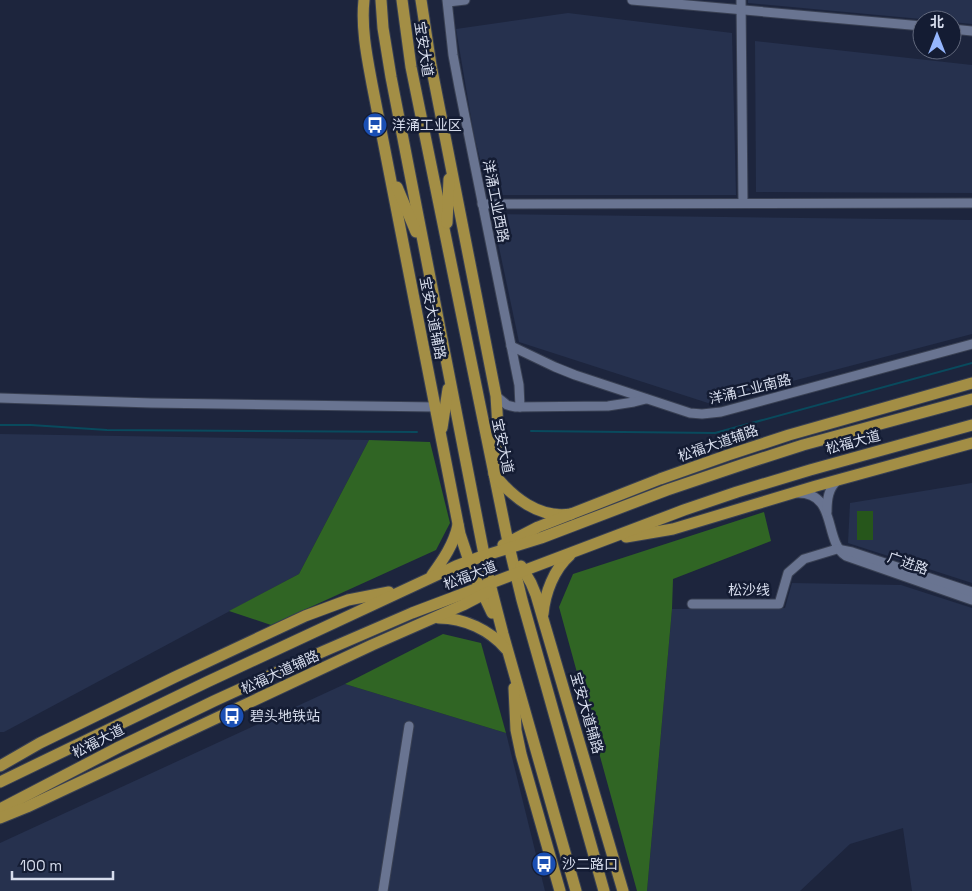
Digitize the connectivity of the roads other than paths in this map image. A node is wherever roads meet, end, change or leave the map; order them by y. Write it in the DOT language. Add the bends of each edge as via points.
graph roads {
  1 [pos="362,0"];
  2 [pos="381,0"];
  3 [pos="402,0"];
  4 [pos="421,0"];
  5 [pos="465,0"];
  6 [pos="632,0"];
  7 [pos="741,0"];
  8 [pos="448,1"];
  9 [pos="741,10"];
  10 [pos="912,25"];
  11 [pos="448,152"];
  12 [pos="386,157"];
  13 [pos="972,202"];
  14 [pos="743,203"];
  15 [pos="482,204"];
  16 [pos="449,255"];
  17 [pos="427,262"];
  18 [pos="972,344"];
  19 [pos="511,346"];
  20 [pos="448,375"];
  21 [pos="972,383"];
  22 [pos="496,396"];
  23 [pos="0,398"];
  24 [pos="646,398"];
  25 [pos="972,399"];
  26 [pos="436,407"];
  27 [pos="518,407"];
  28 [pos="498,422"];
  29 [pos="972,426"];
  30 [pos="442,438"];
  31 [pos="972,443"];
  32 [pos="930,455"];
  33 [pos="494,474"];
  34 [pos="705,477"];
  35 [pos="840,479"];
  36 [pos="655,481"];
  37 [pos="791,493"];
  38 [pos="827,512"];
  39 [pos="571,514"];
  40 [pos="458,521"];
  41 [pos="609,539"];
  42 [pos="509,545"];
  43 [pos="837,549"];
  44 [pos="572,553"];
  45 [pos="484,556"];
  46 [pos="469,561"];
  47 [pos="520,573"];
  48 [pos="430,577"];
  49 [pos="406,589"];
  50 [pos="486,589"];
  51 [pos="972,592"];
  52 [pos="972,600"];
  53 [pos="692,604"];
  54 [pos="435,618"];
  55 [pos="544,623"];
  56 [pos="372,645"];
  57 [pos="507,650"];
  58 [pos="308,658"];
  59 [pos="513,672"];
  60 [pos="565,691"];
  61 [pos="409,726"];
  62 [pos="564,751"];
  63 [pos="0,766"];
  64 [pos="0,782"];
  65 [pos="0,809"];
  66 [pos="0,818"];
  67 [pos="383,891"];
  68 [pos="560,891"];
  69 [pos="576,891"];
  70 [pos="604,891"];
  71 [pos="622,891"];
  1 -- 12 [label="main road, 宝安大道辅路" via="369,69"];
  2 -- 17 [label="main road" via="391,77"];
  3 -- 16 [label="main road, 宝安大道" via="411,67"];
  4 -- 11 [label="main road"];
  5 -- 8 [label="street"];
  6 -- 9 [label="street"];
  7 -- 9 [label="street"];
  8 -- 15 [label="street, 洋涌工业西路" via="458,87"];
  9 -- 10 [label="street"];
  9 -- 14 [label="street"];
  11 -- 16 [label="main road"];
  11 -- 22 [label="main road"];
  12 -- 17 [label="main road"];
  12 -- 26 [label="main road, 宝安大道辅路"];
  13 -- 14 [label="street"];
  14 -- 15 [label="street"];
  15 -- 19 [label="street, 洋涌工业西路"];
  16 -- 33 [label="main road, 宝安大道"];
  17 -- 20 [label="main road"];
  18 -- 24 [label="street, 洋涌工业南路" via="715,413 690,413"];
  19 -- 24 [label="street, 洋涌工业南路" via="575,375"];
  19 -- 27 [label="street, 洋涌工业西路" via="519,385"];
  20 -- 30 [label="main road"];
  20 -- 45 [label="main road"];
  21 -- 36 [label="main road, 松福大道辅路" via="780,438"];
  22 -- 27 [label="street" via="507,405"];
  22 -- 28 [label="main road"];
  23 -- 26 [label="street"];
  24 -- 27 [label="street" via="608,406"];
  25 -- 34 [label="main road, 松福大道" via="802,445"];
  26 -- 30 [label="main road, 宝安大道辅路"];
  27 -- 28 [label="street" via="506,412"];
  28 -- 33 [label="main road"];
  29 -- 32 [label="main road"];
  29 -- 41 [label="main road, 松福大道" via="777,480 684,510"];
  30 -- 40 [label="main road, 宝安大道辅路"];
  31 -- 32 [label="main road"];
  32 -- 35 [label="main road"];
  33 -- 39 [label="main road" via="513,494 533,508"];
  33 -- 42 [label="main road, 宝安大道"];
  34 -- 36 [label="main road"];
  34 -- 42 [label="main road, 松福大道" via="541,538"];
  35 -- 37 [label="main road"];
  35 -- 38 [label="street" via="830,492"];
  36 -- 39 [label="main road, 松福大道辅路"];
  37 -- 38 [label="street" via="812,496"];
  37 -- 41 [label="main road" via="674,529"];
  38 -- 43 [label="street"];
  39 -- 42 [label="main road, 松福大道辅路" via="538,526"];
  40 -- 46 [label="main road, 宝安大道辅路"];
  40 -- 48 [label="main road" via="451,544"];
  41 -- 44 [label="main road, 松福大道"];
  42 -- 45 [label="main road, 松福大道辅路"];
  42 -- 47 [label="main road, 宝安大道辅路"];
  43 -- 51 [label="street, 广进路"];
  43 -- 52 [label="street, 广进路" via="852,559"];
  43 -- 53 [label="street, 松沙线" via="804,559 788,573 778,604"];
  44 -- 47 [label="main road, 松福大道"];
  44 -- 55 [label="main road" via="554,576 544,604"];
  45 -- 46 [label="main road, 松福大道"];
  45 -- 50 [label="main road"];
  46 -- 48 [label="main road, 松福大道"];
  46 -- 50 [label="main road, 宝安大道辅路"];
  47 -- 50 [label="main road, 松福大道"];
  47 -- 55 [label="main road, 宝安大道辅路" via="531,583"];
  47 -- 62 [label="main road"];
  48 -- 49 [label="main road, 松福大道"];
  49 -- 63 [label="main road" via="348,600 305,616 40,743"];
  49 -- 64 [label="main road, 松福大道"];
  50 -- 54 [label="main road, 松福大道辅路"];
  50 -- 57 [label="main road"];
  50 -- 58 [label="main road, 松福大道" via="412,613"];
  54 -- 56 [label="main road, 松福大道辅路"];
  54 -- 57 [label="main road" via="468,623 490,635"];
  55 -- 60 [label="main road, 宝安大道辅路"];
  56 -- 58 [label="main road"];
  56 -- 66 [label="main road, 松福大道辅路"];
  57 -- 59 [label="main road"];
  58 -- 65 [label="main road, 松福大道" via="119,747"];
  59 -- 68 [label="main road" via="516,730 521,754"];
  59 -- 69 [label="main road"];
  60 -- 62 [label="main road"];
  60 -- 71 [label="main road, 宝安大道辅路"];
  61 -- 67 [label="street"];
  62 -- 70 [label="main road"];
}
